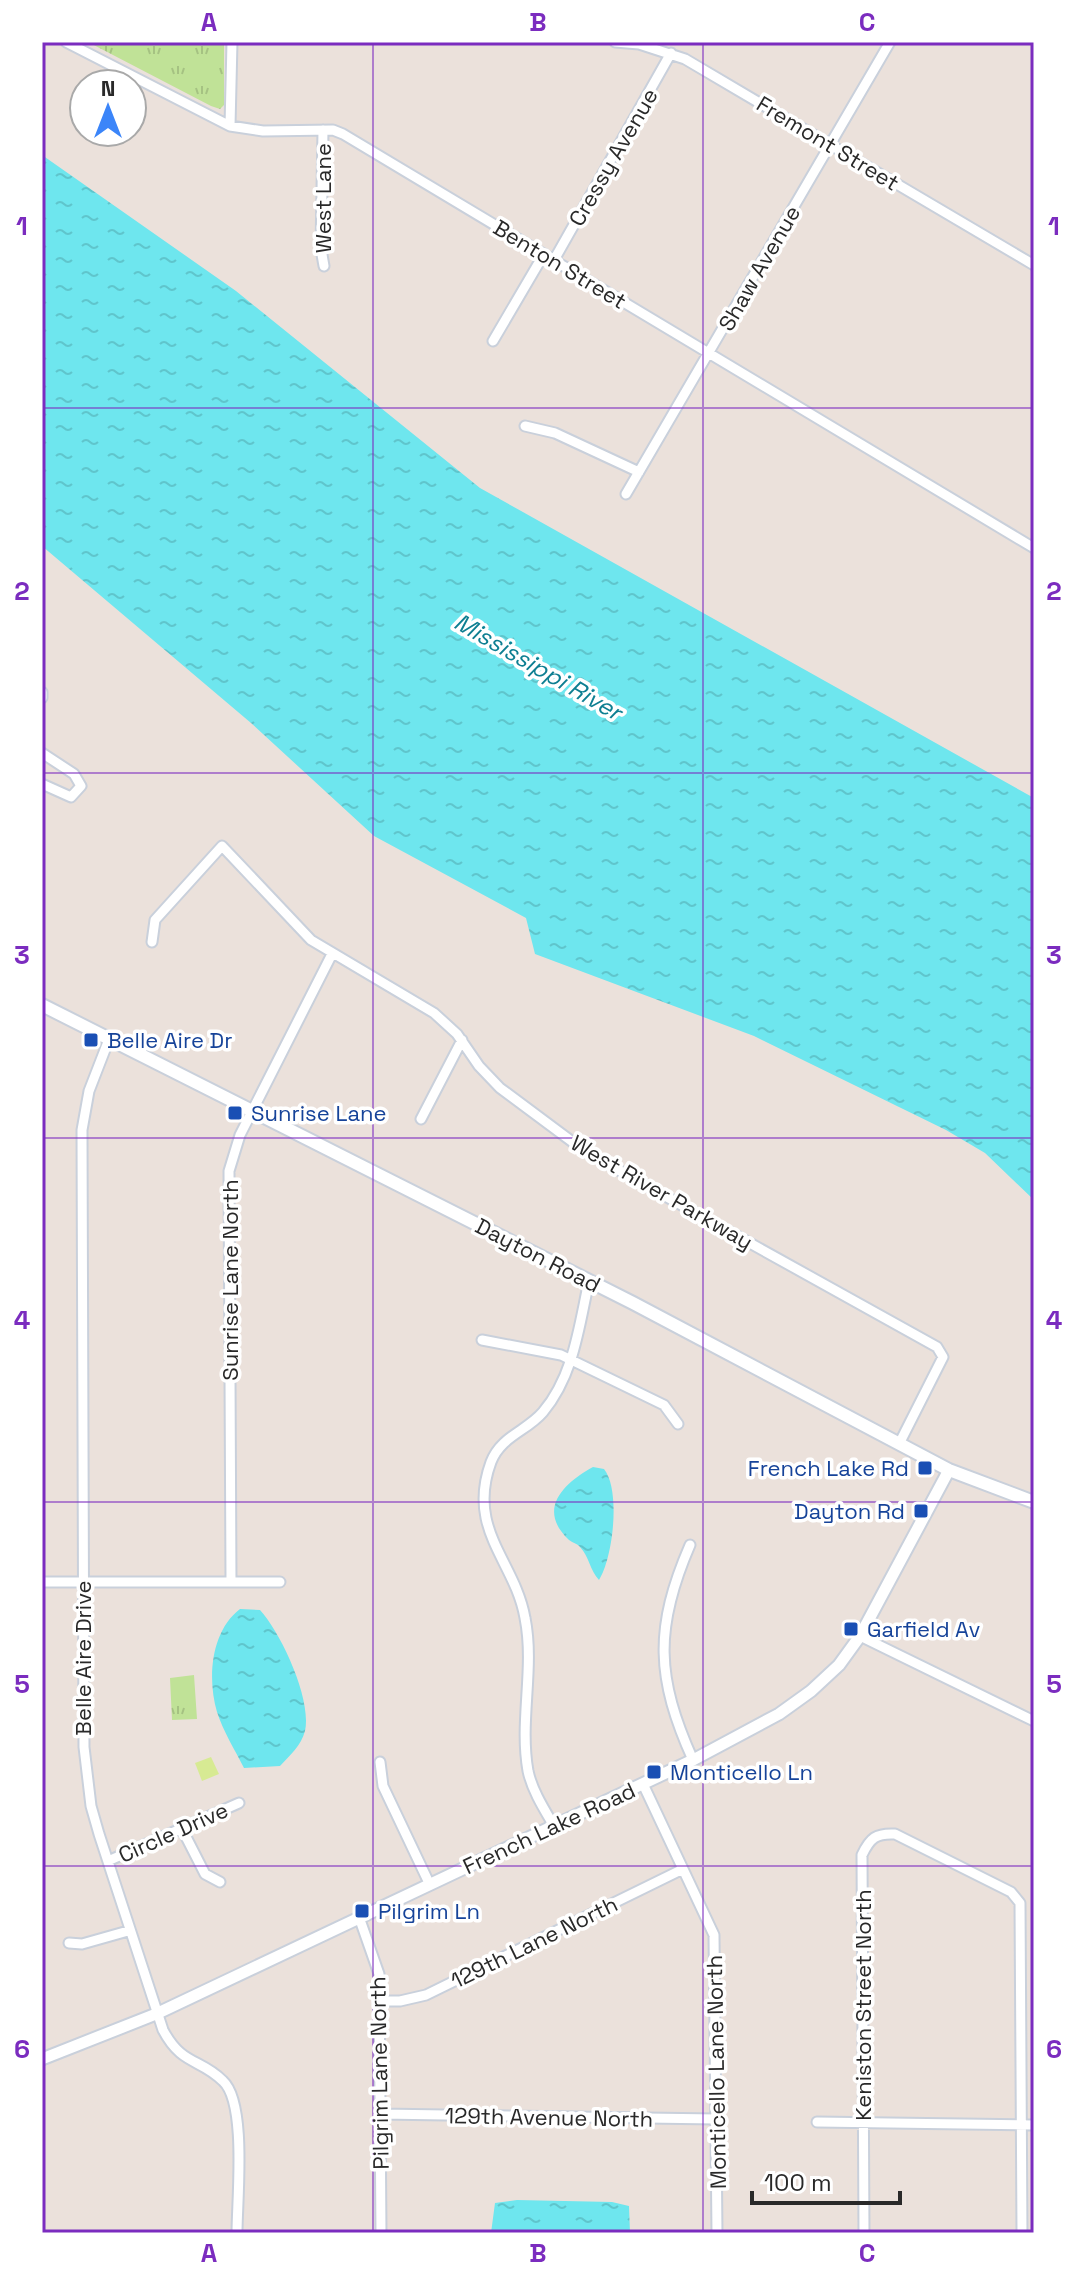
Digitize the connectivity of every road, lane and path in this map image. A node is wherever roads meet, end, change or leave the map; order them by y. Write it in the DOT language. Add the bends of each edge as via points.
graph roads {
  1 [pos="66,42"];
  2 [pos="232,42"];
  3 [pos="615,42"];
  4 [pos="890,42"];
  5 [pos="671,53"];
  6 [pos="230,126"];
  7 [pos="323,130"];
  8 [pos="830,144"];
  9 [pos="544,254"];
  10 [pos="554,260"];
  11 [pos="1034,265"];
  12 [pos="324,266"];
  13 [pos="493,341"];
  14 [pos="710,354"];
  15 [pos="525,426"];
  16 [pos="639,472"];
  17 [pos="626,494"];
  18 [pos="1034,548"];
  19 [pos="42,753"];
  20 [pos="42,784"];
  21 [pos="152,942"];
  22 [pos="332,954"];
  23 [pos="42,1005"];
  24 [pos="462,1040"];
  25 [pos="108,1042"];
  26 [pos="252,1113"];
  27 [pos="421,1119"];
  28 [pos="589,1281"];
  29 [pos="482,1340"];
  30 [pos="571,1360"];
  31 [pos="678,1424"];
  32 [pos="899,1444"];
  33 [pos="949,1470"];
  34 [pos="1034,1502"];
  35 [pos="690,1545"];
  36 [pos="231,1581"];
  37 [pos="42,1582"];
  38 [pos="83,1582"];
  39 [pos="280,1582"];
  40 [pos="860,1636"];
  41 [pos="1034,1721"];
  42 [pos="693,1760"];
  43 [pos="380,1762"];
  44 [pos="643,1784"];
  45 [pos="239,1803"];
  46 [pos="554,1826"];
  47 [pos="182,1829"];
  48 [pos="108,1861"];
  49 [pos="683,1869"];
  50 [pos="220,1882"];
  51 [pos="430,1885"];
  52 [pos="359,1917"];
  53 [pos="128,1931"];
  54 [pos="69,1943"];
  55 [pos="380,2001"];
  56 [pos="156,2014"];
  57 [pos="42,2059"];
  58 [pos="381,2114"];
  59 [pos="716,2119"];
  60 [pos="817,2122"];
  61 [pos="864,2122"];
  62 [pos="1021,2125"];
  63 [pos="1034,2125"];
  64 [pos="237,2233"];
  65 [pos="381,2233"];
  66 [pos="717,2233"];
  67 [pos="864,2233"];
  68 [pos="1022,2233"];
  1 -- 6 [label="street, Benton Street"];
  2 -- 6 [label="street"];
  3 -- 5 [label="street, Fremont Street"];
  4 -- 8 [label="street, Shaw Avenue"];
  5 -- 8 [label="street, Fremont Street"];
  5 -- 10 [label="street, Cressy Avenue"];
  6 -- 7 [label="street, Benton Street"];
  7 -- 9 [label="street, Benton Street" via="358,142"];
  7 -- 12 [label="street, West Lane"];
  8 -- 11 [label="street, Fremont Street"];
  8 -- 14 [label="street, Shaw Avenue"];
  9 -- 10 [label="street, Benton Street"];
  9 -- 13 [label="street"];
  10 -- 14 [label="street, Benton Street"];
  14 -- 16 [label="street, Shaw Avenue"];
  14 -- 18 [label="street, Benton Street"];
  15 -- 16 [label="street" via="555,433"];
  16 -- 17 [label="street, Shaw Avenue"];
  19 -- 20 [label="street" via="74,774 81,786 71,797"];
  21 -- 22 [label="street, West River Parkway" via="155,920 222,846 297,927"];
  22 -- 24 [label="street, West River Parkway" via="434,1013"];
  22 -- 26 [label="street, Sunrise Lane North"];
  23 -- 25 [label="main road, Dayton Road"];
  24 -- 27 [label="street"];
  24 -- 32 [label="street, West River Parkway" via="500,1088 586,1152 937,1347 943,1357"];
  25 -- 26 [label="main road, Dayton Road"];
  25 -- 38 [label="street, Belle Aire Drive" via="89,1091 82,1130"];
  26 -- 28 [label="main road, Dayton Road"];
  26 -- 36 [label="street, Sunrise Lane North" via="233,1155 228,1191"];
  28 -- 30 [label="street"];
  28 -- 32 [label="main road, Dayton Road"];
  29 -- 30 [label="street"];
  30 -- 31 [label="street" via="664,1405"];
  30 -- 46 [label="street" via="544,1411 500,1445 486,1488 488,1530 525,1615 529,1773"];
  32 -- 33 [label="main road, Dayton Road"];
  33 -- 34 [label="main road, Dayton Road"];
  33 -- 40 [label="street, French Lake Road"];
  35 -- 42 [label="street" via="668,1602 666,1662 669,1704"];
  36 -- 38 [label="street"];
  36 -- 39 [label="street"];
  37 -- 38 [label="street"];
  38 -- 48 [label="street, Belle Aire Drive" via="84,1747 91,1806"];
  40 -- 41 [label="street"];
  40 -- 42 [label="street, French Lake Road" via="811,1691"];
  42 -- 44 [label="street, French Lake Road"];
  43 -- 51 [label="street" via="383,1786"];
  44 -- 46 [label="street, French Lake Road"];
  44 -- 49 [label="street, Monticello Lane North"];
  45 -- 47 [label="street, Circle Drive"];
  46 -- 51 [label="street, French Lake Road"];
  47 -- 48 [label="street, Circle Drive"];
  47 -- 50 [label="street" via="205,1874"];
  48 -- 53 [label="street, Belle Aire Drive"];
  49 -- 55 [label="street, 129th Lane North" via="426,1995"];
  49 -- 59 [label="street, Monticello Lane North" via="714,1935"];
  51 -- 52 [label="street, French Lake Road"];
  52 -- 55 [label="street, Pilgrim Lane North" via="376,1960"];
  52 -- 56 [label="street, French Lake Road"];
  53 -- 54 [label="street"];
  53 -- 56 [label="street, Belle Aire Drive"];
  55 -- 58 [label="street, Pilgrim Lane North"];
  56 -- 57 [label="street, French Lake Road"];
  56 -- 64 [label="street, Belle Aire Drive" via="179,2055 221,2078 234,2097"];
  58 -- 59 [label="street, 129th Avenue North"];
  58 -- 65 [label="street, Pilgrim Lane North"];
  59 -- 66 [label="street, Monticello Lane North"];
  60 -- 61 [label="street"];
  61 -- 62 [label="street"];
  61 -- 62 [label="street, Keniston Street North" via="862,1855 869,1839 880,1833 895,1834 999,1885 1020,1903"];
  61 -- 67 [label="street, Keniston Street North"];
  62 -- 63 [label="street"];
  62 -- 68 [label="street"];
}
